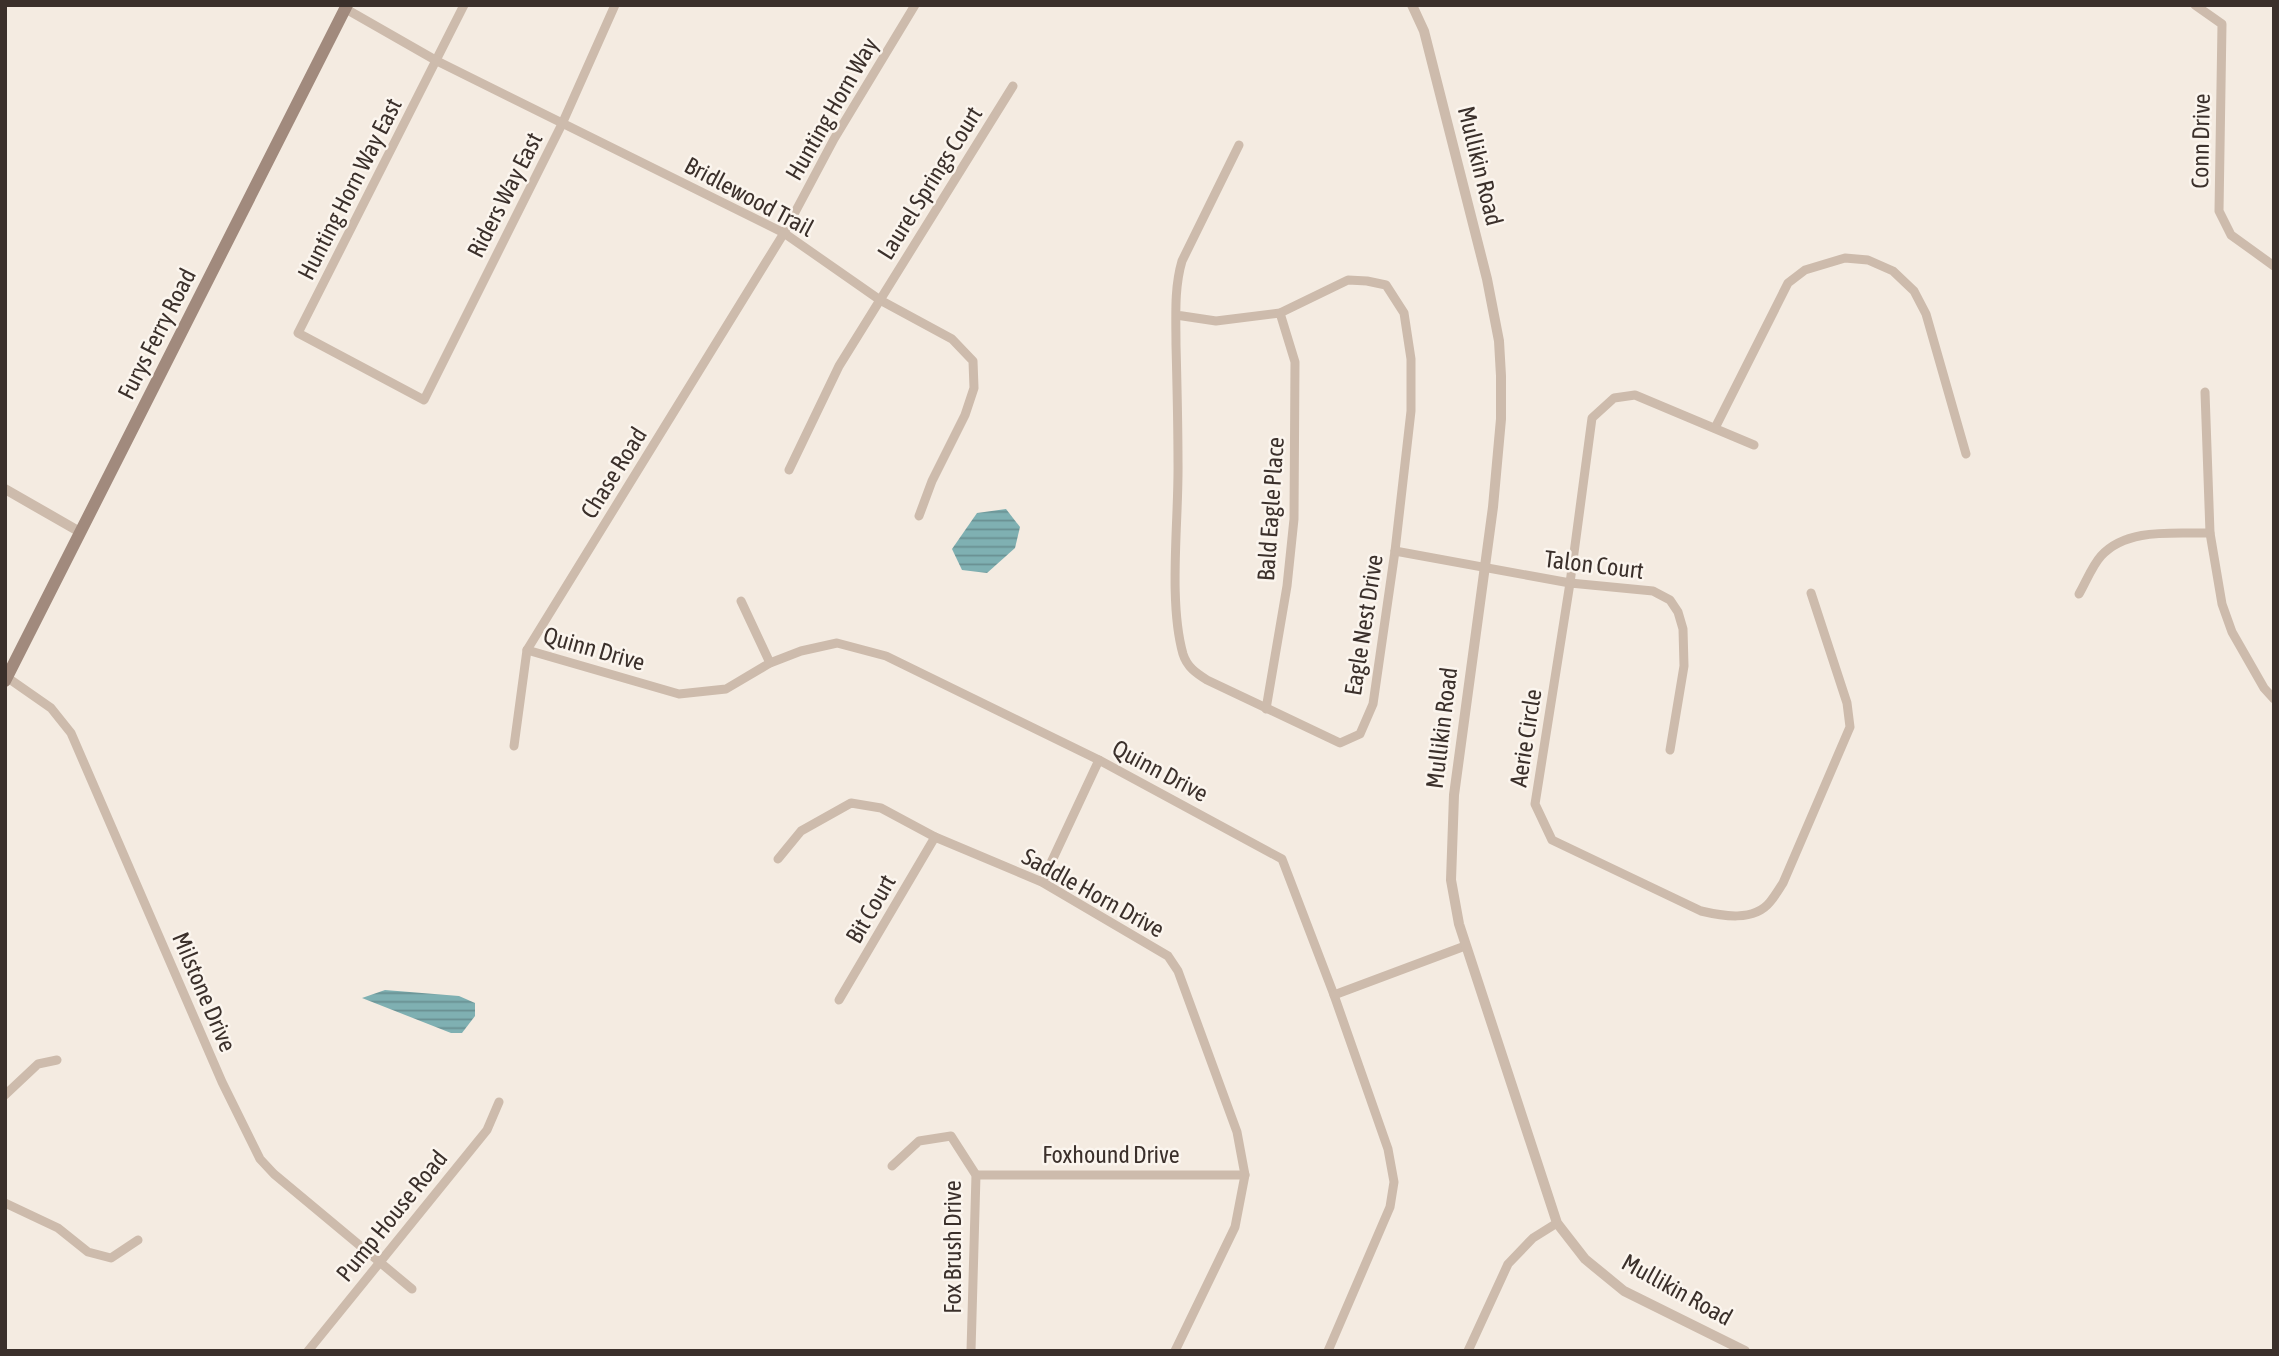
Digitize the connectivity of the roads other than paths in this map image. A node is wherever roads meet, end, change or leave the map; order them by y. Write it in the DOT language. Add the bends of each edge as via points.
graph roads {
  1 [pos="464,5"];
  2 [pos="615,5"];
  3 [pos="915,5"];
  4 [pos="1412,5"];
  5 [pos="2195,5"];
  6 [pos="346,7"];
  7 [pos="437,61"];
  8 [pos="1013,86"];
  9 [pos="562,124"];
  10 [pos="1239,145"];
  11 [pos="784,233"];
  12 [pos="2274,266"];
  13 [pos="880,300"];
  14 [pos="1280,313"];
  15 [pos="1176,315"];
  16 [pos="2205,392"];
  17 [pos="424,400"];
  18 [pos="1715,428"];
  19 [pos="1754,445"];
  20 [pos="1966,454"];
  21 [pos="789,470"];
  22 [pos="5,489"];
  23 [pos="919,516"];
  24 [pos="80,532"];
  25 [pos="2210,533"];
  26 [pos="1395,551"];
  27 [pos="1483,568"];
  28 [pos="1570,583"];
  29 [pos="1811,593"];
  30 [pos="2078,594"];
  31 [pos="741,601"];
  32 [pos="527,650"];
  33 [pos="770,663"];
  34 [pos="6,679"];
  35 [pos="2274,699"];
  36 [pos="1266,709"];
  37 [pos="514,746"];
  38 [pos="1670,750"];
  39 [pos="1099,760"];
  40 [pos="935,836"];
  41 [pos="778,859"];
  42 [pos="1042,882"];
  43 [pos="1465,946"];
  44 [pos="1334,995"];
  45 [pos="839,1000"];
  46 [pos="57,1060"];
  47 [pos="5,1095"];
  48 [pos="499,1102"];
  49 [pos="891,1166"];
  50 [pos="976,1175"];
  51 [pos="1245,1175"];
  52 [pos="5,1203"];
  53 [pos="1558,1223"];
  54 [pos="138,1240"];
  55 [pos="380,1262"];
  56 [pos="412,1289"];
  57 [pos="308,1351"];
  58 [pos="971,1351"];
  59 [pos="1175,1351"];
  60 [pos="1328,1351"];
  61 [pos="1468,1351"];
  62 [pos="1745,1351"];
  1 -- 7 [label="street, Hunting Horn Way East"];
  2 -- 9 [label="street, Riders Way East"];
  3 -- 11 [label="street, Hunting Horn Way"];
  4 -- 27 [label="street, Mullikin Road" via="1424,31 1499,341 1501,419"];
  5 -- 12 [label="street, Conn Drive" via="2222,24 2219,211 2231,235"];
  6 -- 7 [label="street, Bridlewood Trail"];
  6 -- 24 [label="main road, Furys Ferry Road"];
  7 -- 9 [label="street, Bridlewood Trail"];
  7 -- 17 [label="street, Hunting Horn Way East" via="298,333"];
  8 -- 13 [label="street, Laurel Springs Court"];
  9 -- 11 [label="street, Bridlewood Trail"];
  9 -- 17 [label="street, Riders Way East"];
  10 -- 15 [label="street, Eagle Nest Drive" via="1182,261"];
  11 -- 13 [label="street, Bridlewood Trail"];
  11 -- 32 [label="street, Chase Road"];
  13 -- 21 [label="street, Laurel Springs Court" via="839,366"];
  13 -- 23 [label="street, Bridlewood Trail" via="952,339 973,361 974,388 965,415"];
  14 -- 15 [label="street, Eagle Nest Drive" via="1216,321"];
  14 -- 26 [label="street, Eagle Nest Drive" via="1348,280 1386,285 1404,313 1411,359 1411,411"];
  14 -- 36 [label="street, Bald Eagle Place" via="1295,362 1294,519"];
  15 -- 36 [label="street, Eagle Nest Drive" via="1177,589 1183,656 1192,671"];
  16 -- 25 [label="street"];
  18 -- 19 [label="street, Aerie Circle"];
  18 -- 20 [label="street" via="1788,283 1805,270 1845,258 1868,260 1893,271 1914,291 1926,314"];
  18 -- 28 [label="street, Aerie Circle" via="1635,395 1614,398 1592,418"];
  22 -- 24 [label="street"];
  24 -- 34 [label="main road, Furys Ferry Road"];
  25 -- 30 [label="street" via="2136,535 2101,556"];
  25 -- 35 [label="street" via="2221,604"];
  26 -- 27 [label="street, Talon Court"];
  26 -- 36 [label="street, Eagle Nest Drive" via="1373,704 1360,734 1340,743"];
  27 -- 28 [label="street, Talon Court"];
  27 -- 43 [label="street, Mullikin Road" via="1454,795 1451,880"];
  28 -- 29 [label="street, Aerie Circle" via="1535,804 1552,840 1701,911 1726,917 1769,904 1783,883 1850,727 1847,703"];
  28 -- 38 [label="street, Talon Court" via="1653,591 1670,600 1678,612 1684,666"];
  31 -- 33 [label="street"];
  32 -- 33 [label="street, Quinn Drive" via="679,694 726,689"];
  32 -- 37 [label="street, Chase Road"];
  33 -- 39 [label="street, Quinn Drive" via="800,650 837,643 887,656"];
  34 -- 55 [label="street, Milstone Drive" via="51,708 71,733 222,1082 260,1159"];
  39 -- 42 [label="street"];
  39 -- 44 [label="street, Quinn Drive" via="1282,859"];
  40 -- 41 [label="street, Saddle Horn Drive" via="881,808 851,803 801,831"];
  40 -- 42 [label="street, Saddle Horn Drive"];
  40 -- 45 [label="street, Bit Court"];
  42 -- 51 [label="street, Saddle Horn Drive" via="1168,956 1178,971 1237,1132"];
  43 -- 44 [label="street"];
  43 -- 53 [label="street, Mullikin Road"];
  44 -- 60 [label="street, Quinn Drive" via="1388,1149 1394,1182 1390,1208"];
  46 -- 47 [label="street" via="38,1064"];
  48 -- 55 [label="street, Pump House Road" via="487,1129"];
  49 -- 50 [label="street, Fox Brush Drive" via="919,1141 951,1136"];
  50 -- 51 [label="street, Foxhound Drive"];
  50 -- 58 [label="street, Fox Brush Drive"];
  51 -- 59 [label="street, Saddle Horn Drive" via="1235,1227"];
  52 -- 54 [label="street" via="58,1228 89,1252 111,1258"];
  53 -- 61 [label="street" via="1533,1238 1508,1264"];
  53 -- 62 [label="street, Mullikin Road" via="1585,1259 1624,1291"];
  55 -- 56 [label="street, Milstone Drive"];
  55 -- 57 [label="street, Pump House Road"];
}
